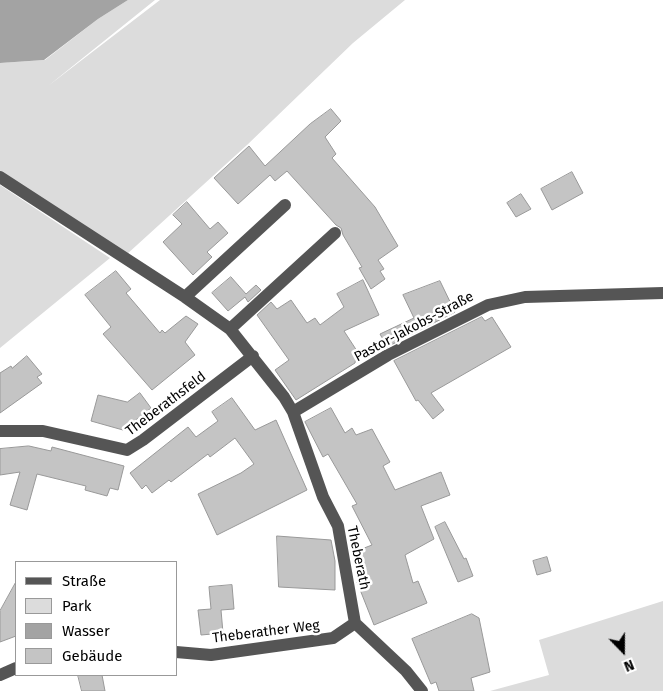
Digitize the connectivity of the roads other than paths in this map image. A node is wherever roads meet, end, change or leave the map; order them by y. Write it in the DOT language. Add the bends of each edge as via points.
graph roads {
  1 [pos="0,178"];
  2 [pos="285,205"];
  3 [pos="335,233"];
  4 [pos="663,293"];
  5 [pos="185,297"];
  6 [pos="230,329"];
  7 [pos="252,356"];
  8 [pos="293,412"];
  9 [pos="0,431"];
  10 [pos="356,623"];
  11 [pos="178,652"];
  12 [pos="15,668"];
  13 [pos="0,675"];
  14 [pos="422,691"];
  1 -- 5 [label="street"];
  2 -- 5 [label="street"];
  3 -- 6 [label="street"];
  4 -- 8 [label="street, Pastor-Jakobs-Straße" via="525,297 488,305 388,355"];
  5 -- 6 [label="street"];
  6 -- 7 [label="street"];
  7 -- 8 [label="street"];
  7 -- 9 [label="street, Theberathsfeld" via="127,450 43,430"];
  8 -- 10 [label="street, Theberath" via="323,497 338,526"];
  10 -- 11 [label="street, Theberather Weg" via="333,638 211,655"];
  10 -- 14 [label="street"];
  12 -- 13 [label="street"];
}
